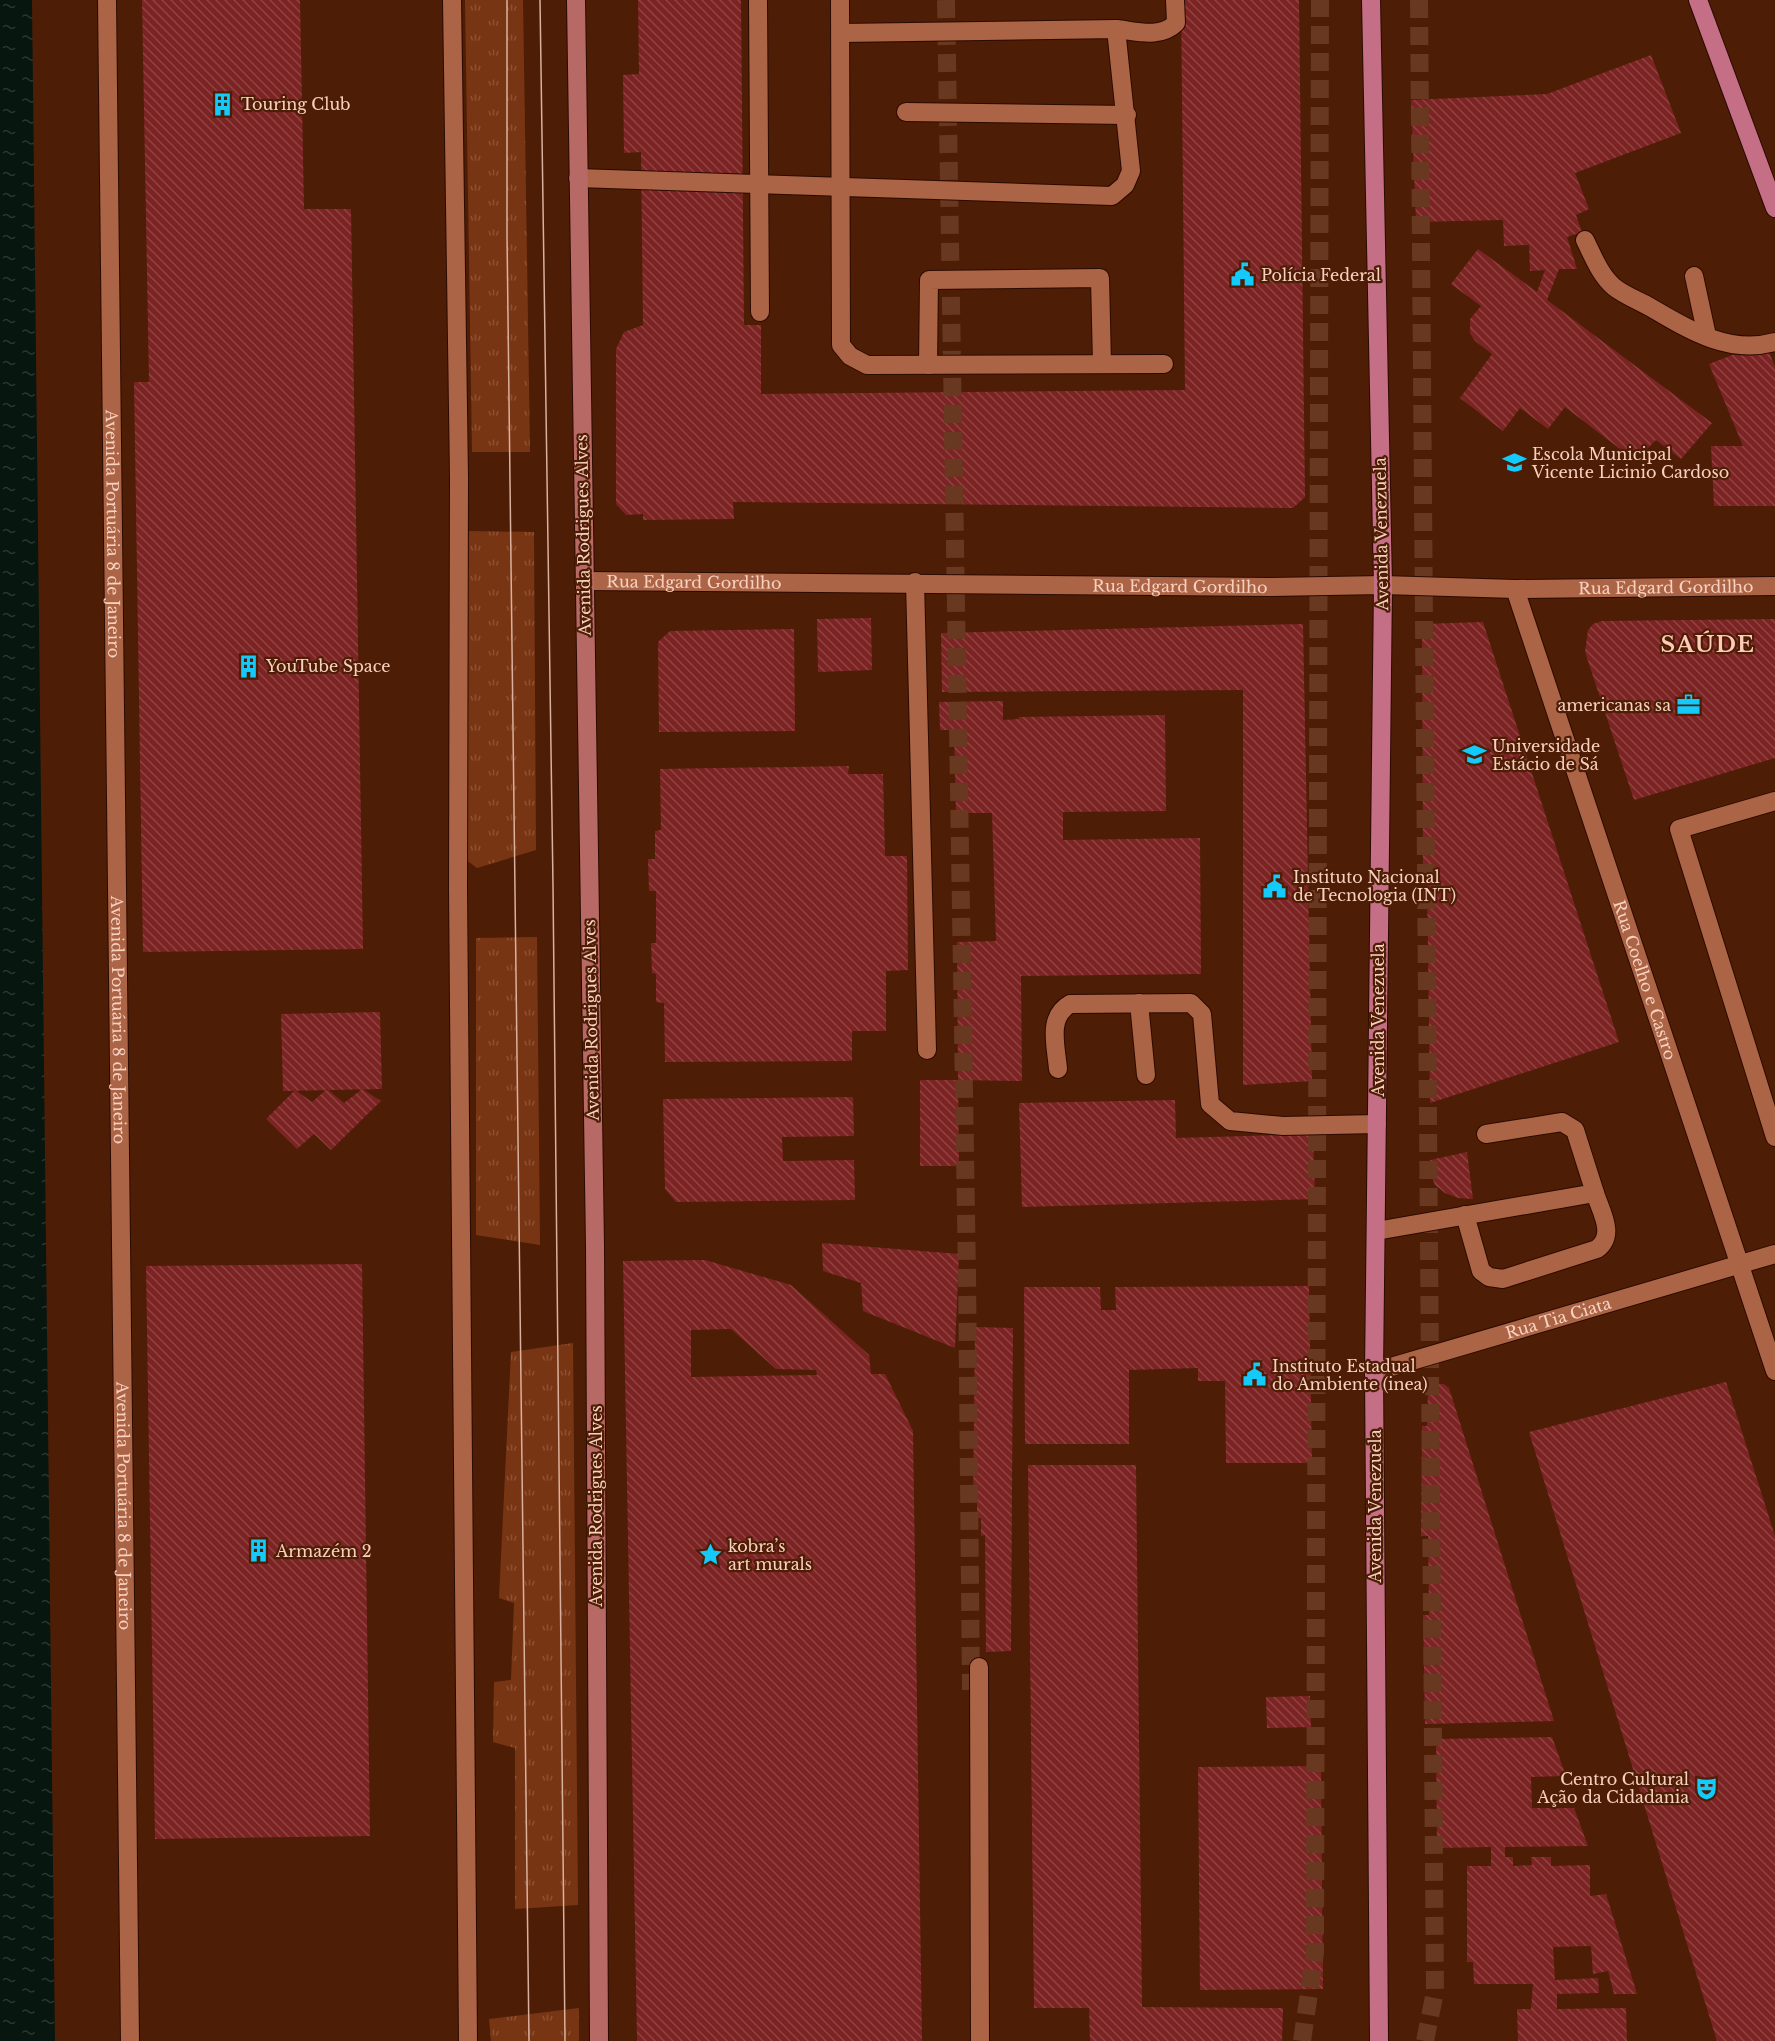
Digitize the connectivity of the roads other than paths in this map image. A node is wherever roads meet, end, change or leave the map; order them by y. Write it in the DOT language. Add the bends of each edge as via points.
graph roads {
  1 [pos="107,0"];
  2 [pos="452,0"];
  3 [pos="576,0"];
  4 [pos="758,0"];
  5 [pos="840,0"];
  6 [pos="1175,0"];
  7 [pos="1371,0"];
  8 [pos="1698,0"];
  9 [pos="1116,29"];
  10 [pos="841,33"];
  11 [pos="906,112"];
  12 [pos="1127,115"];
  13 [pos="578,178"];
  14 [pos="759,184"];
  15 [pos="842,186"];
  16 [pos="1775,208"];
  17 [pos="1585,240"];
  18 [pos="1694,276"];
  19 [pos="760,312"];
  20 [pos="1707,336"];
  21 [pos="1775,342"];
  22 [pos="928,364"];
  23 [pos="1102,364"];
  24 [pos="1164,364"];
  25 [pos="584,581"];
  26 [pos="915,582"];
  27 [pos="1383,585"];
  28 [pos="1775,586"];
  29 [pos="1515,589"];
  30 [pos="1775,801"];
  31 [pos="1139,1003"];
  32 [pos="927,1050"];
  33 [pos="1058,1069"];
  34 [pos="1146,1075"];
  35 [pos="1377,1124"];
  36 [pos="1486,1134"];
  37 [pos="1775,1137"];
  38 [pos="1595,1193"];
  39 [pos="1465,1215"];
  40 [pos="1376,1231"];
  41 [pos="1775,1254"];
  42 [pos="1742,1264"];
  43 [pos="1775,1371"];
  44 [pos="1374,1372"];
  45 [pos="979,1667"];
  46 [pos="130,2041"];
  47 [pos="468,2041"];
  48 [pos="600,2041"];
  49 [pos="980,2041"];
  50 [pos="1379,2041"];
  1 -- 46 [label="street, Avenida Portuária 8 de Janeiro"];
  2 -- 47 [label="street" via="459,477 458,889"];
  3 -- 13 [label="street, Avenida Rodrigues Alves"];
  4 -- 14 [label="street"];
  5 -- 10 [label="street"];
  6 -- 9 [label="street" via="1176,23 1170,29 1159,33"];
  7 -- 27 [label="main road, Avenida Venezuela"];
  8 -- 16 [label="main road"];
  9 -- 10 [label="street"];
  9 -- 12 [label="street"];
  10 -- 15 [label="street"];
  11 -- 12 [label="street"];
  12 -- 15 [label="street" via="1131,171 1125,185 1112,196"];
  13 -- 14 [label="street"];
  13 -- 25 [label="street, Avenida Rodrigues Alves"];
  14 -- 15 [label="street"];
  14 -- 19 [label="street"];
  15 -- 22 [label="street" via="841,345 850,356 867,365"];
  17 -- 20 [label="street" via="1598,268 1614,287"];
  18 -- 20 [label="street"];
  20 -- 21 [label="street" via="1727,344 1756,347"];
  22 -- 23 [label="street"];
  22 -- 23 [label="street" via="929,280 1100,278"];
  23 -- 24 [label="street"];
  25 -- 26 [label="street, Rua Edgard Gordilho"];
  25 -- 48 [label="street, Avenida Rodrigues Alves" via="595,1246"];
  26 -- 27 [label="street, Rua Edgard Gordilho"];
  26 -- 32 [label="street"];
  27 -- 29 [label="street, Rua Edgard Gordilho"];
  27 -- 35 [label="main road, Avenida Venezuela"];
  28 -- 29 [label="street, Rua Edgard Gordilho"];
  29 -- 42 [label="street, Rua Coelho e Castro"];
  30 -- 37 [label="street" via="1679,829"];
  31 -- 33 [label="street" via="1070,1004 1059,1010 1054,1024"];
  31 -- 34 [label="street"];
  31 -- 35 [label="street" via="1191,1003 1202,1014 1210,1104 1230,1121 1283,1126"];
  35 -- 40 [label="main road, Avenida Venezuela"];
  36 -- 38 [label="street" via="1562,1122 1575,1130"];
  38 -- 39 [label="street"];
  38 -- 39 [label="street" via="1608,1234 1605,1243 1503,1279 1481,1271"];
  39 -- 40 [label="street"];
  40 -- 44 [label="main road, Avenida Venezuela"];
  41 -- 42 [label="street, Rua Tia Ciata"];
  42 -- 43 [label="street, Rua Coelho e Castro"];
  42 -- 44 [label="street, Rua Tia Ciata"];
  44 -- 50 [label="main road, Avenida Venezuela"];
  45 -- 49 [label="street"];
}
